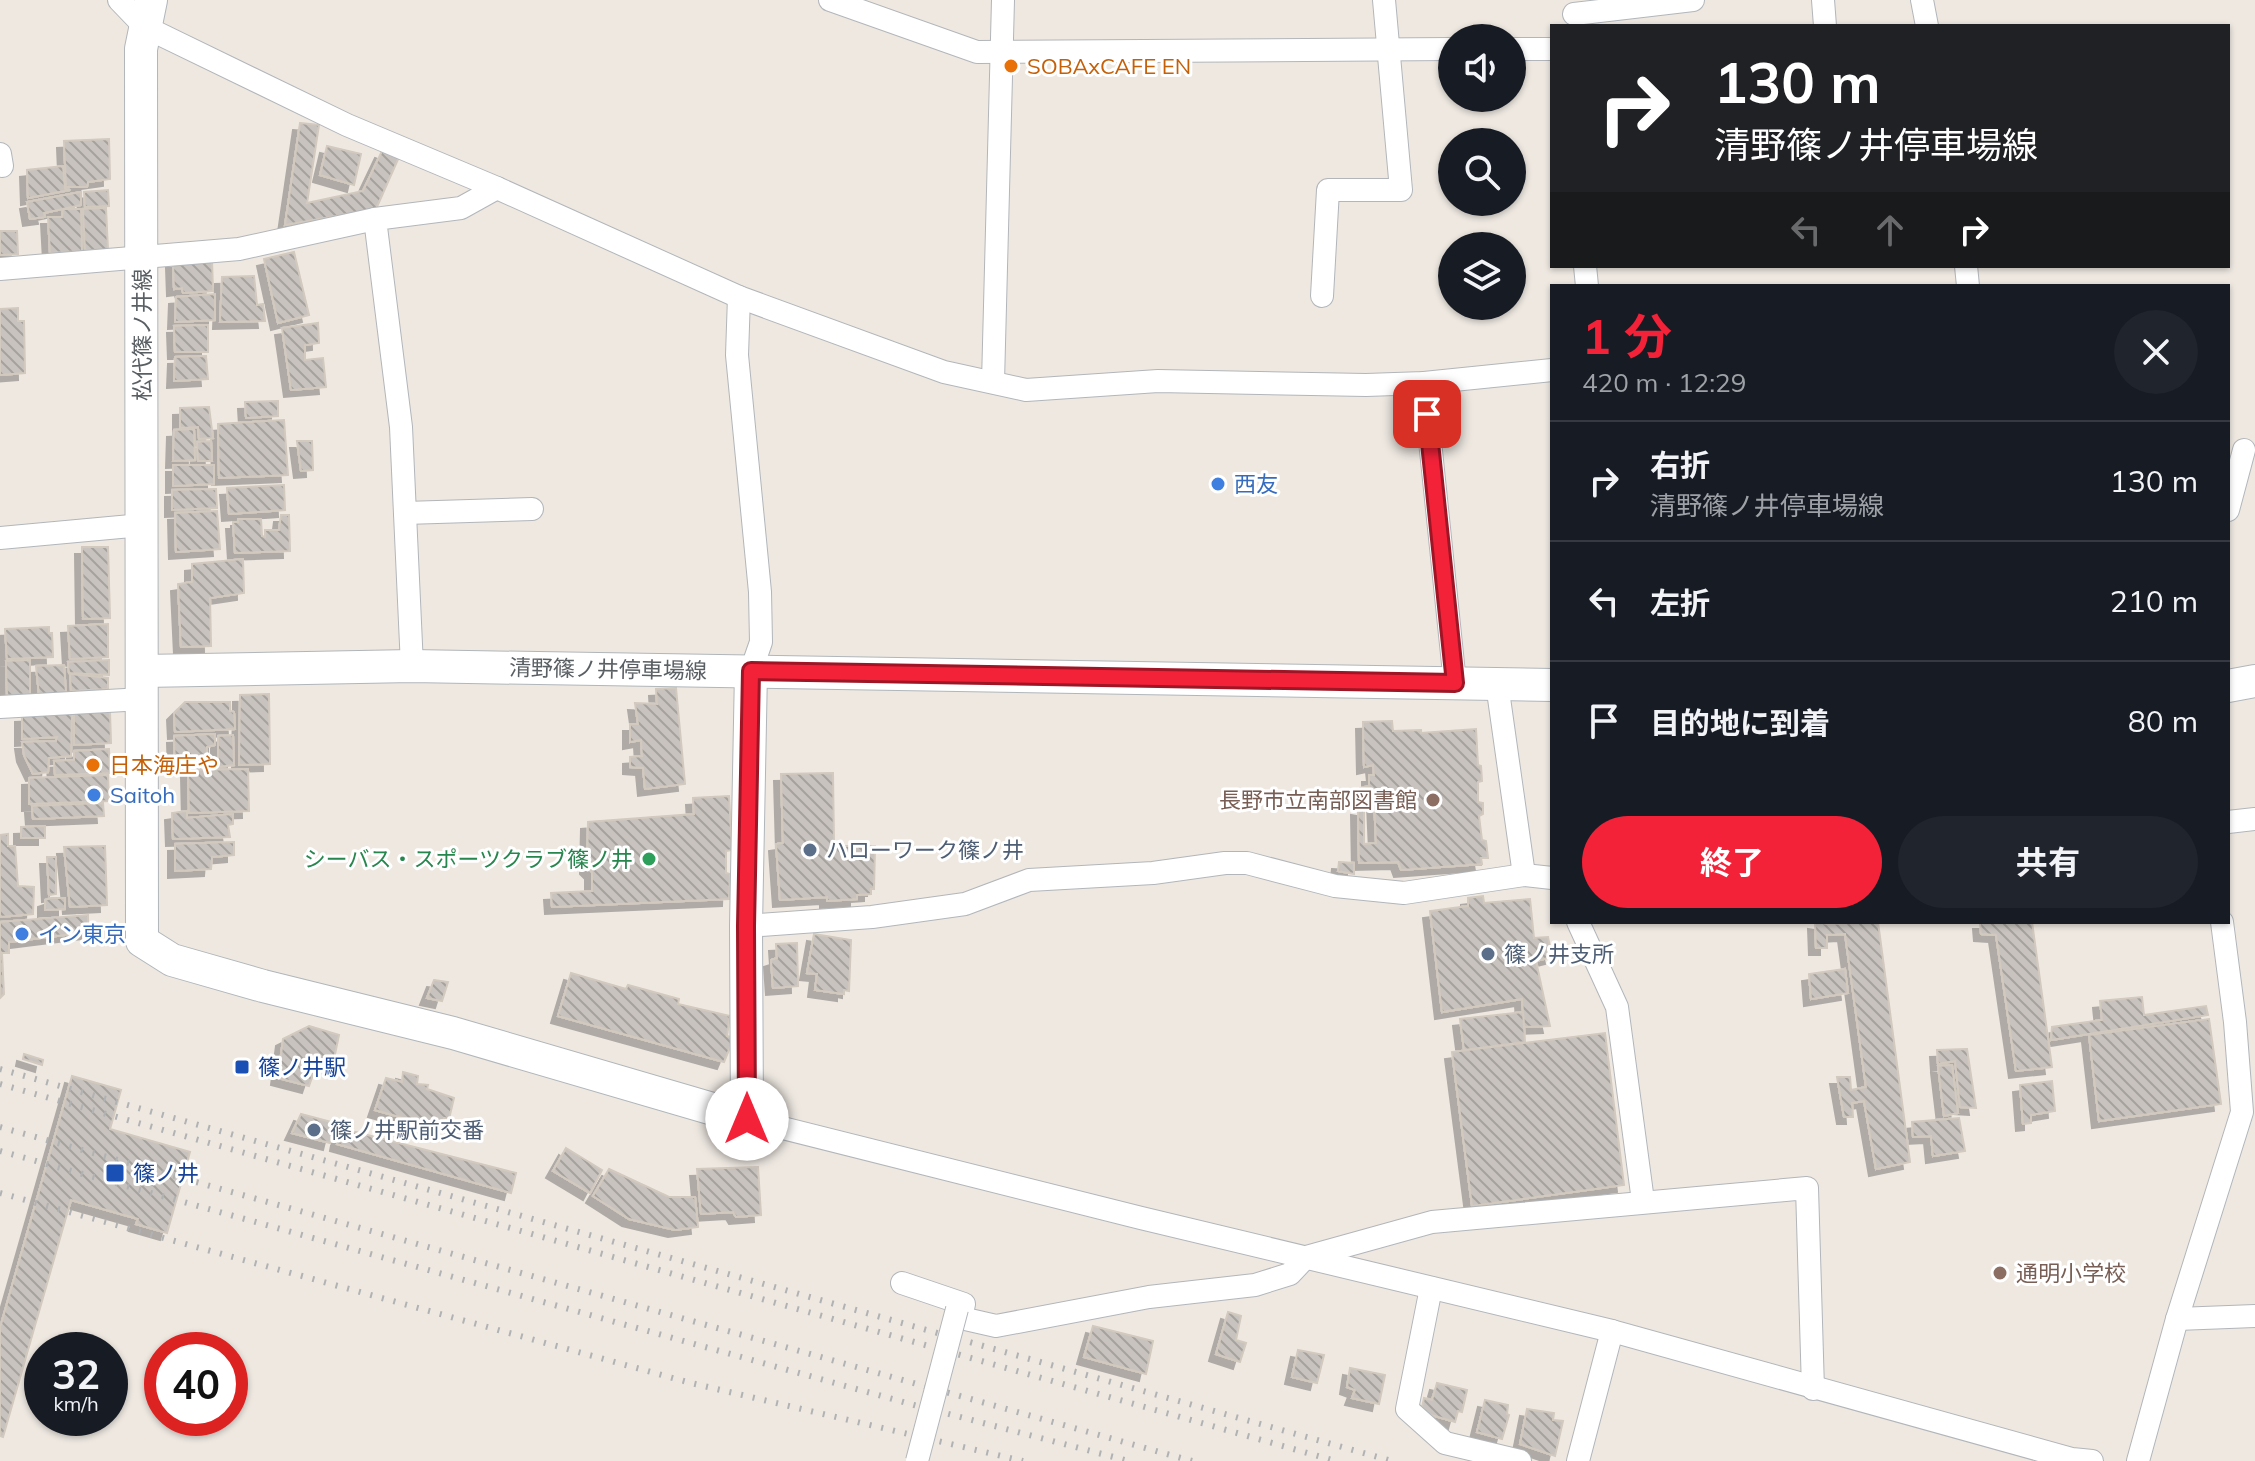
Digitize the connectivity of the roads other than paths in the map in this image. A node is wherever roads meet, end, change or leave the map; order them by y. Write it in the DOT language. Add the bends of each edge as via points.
graph roads {
  1 [pos="119,0"];
  2 [pos="830,0"];
  3 [pos="1003,0"];
  4 [pos="1384,0"];
  5 [pos="1693,0"];
  6 [pos="1823,0"];
  7 [pos="1922,0"];
  8 [pos="1573,13"];
  9 [pos="148,14"];
  10 [pos="1825,24"];
  11 [pos="1927,24"];
  12 [pos="1387,49"];
  13 [pos="1438,49"];
  14 [pos="1526,49"];
  15 [pos="1550,49"];
  16 [pos="1000,53"];
  17 [pos="497,188"];
  18 [pos="375,219"];
  19 [pos="142,257"];
  20 [pos="0,269"];
  21 [pos="1322,296"];
  22 [pos="739,297"];
  23 [pos="1550,370"];
  24 [pos="993,382"];
  25 [pos="1424,383"];
  26 [pos="2242,450"];
  27 [pos="2230,501"];
  28 [pos="532,509"];
  29 [pos="405,513"];
  30 [pos="142,525"];
  31 [pos="0,538"];
  32 [pos="412,666"];
  33 [pos="751,671"];
  34 [pos="2255,681"];
  35 [pos="1455,683"];
  36 [pos="1497,684"];
  37 [pos="143,685"];
  38 [pos="1550,685"];
  39 [pos="2230,686"];
  40 [pos="0,707"];
  41 [pos="2255,819"];
  42 [pos="2230,822"];
  43 [pos="1524,875"];
  44 [pos="1550,878"];
  45 [pos="1579,924"];
  46 [pos="2222,924"];
  47 [pos="746,926"];
  48 [pos="2247,1115"];
  49 [pos="747,1119"];
  50 [pos="1643,1201"];
  51 [pos="1306,1257"];
  52 [pos="902,1283"];
  53 [pos="1431,1288"];
  54 [pos="957,1309"];
  55 [pos="2255,1316"];
  56 [pos="2177,1319"];
  57 [pos="1612,1331"];
  58 [pos="1813,1389"];
  59 [pos="915,1419"];
  60 [pos="903,1461"];
  61 [pos="917,1461"];
  62 [pos="1520,1461"];
  63 [pos="1578,1461"];
  64 [pos="2092,1461"];
  65 [pos="2138,1461"];
  1 -- 9 [label="street"];
  2 -- 16 [label="street" via="977,52"];
  3 -- 16 [label="street"];
  4 -- 12 [label="street"];
  5 -- 8 [label="street"];
  6 -- 10 [label="street"];
  7 -- 11 [label="street"];
  9 -- 17 [label="street" via="347,125"];
  9 -- 19 [label="main road, 松代篠ノ井線" via="141,49"];
  12 -- 13 [label="street"];
  12 -- 16 [label="street"];
  12 -- 21 [label="street" via="1401,190 1328,190"];
  14 -- 15 [label="street"];
  16 -- 24 [label="street"];
  17 -- 18 [label="street" via="461,208"];
  17 -- 22 [label="street"];
  18 -- 19 [label="street" via="239,249"];
  18 -- 29 [label="street" via="401,427"];
  19 -- 20 [label="street"];
  19 -- 30 [label="main road, 松代篠ノ井線"];
  22 -- 24 [label="street" via="944,372"];
  22 -- 33 [label="street" via="737,355 760,592 761,642"];
  23 -- 25 [label="street"];
  24 -- 25 [label="street" via="1026,390 1158,381"];
  25 -- 35 [label="street"];
  26 -- 27 [label="street"];
  28 -- 29 [label="street"];
  29 -- 32 [label="street"];
  30 -- 31 [label="street"];
  30 -- 37 [label="main road, 松代篠ノ井線"];
  32 -- 33 [label="main road, 清野篠ノ井停車場線"];
  32 -- 37 [label="main road, 清野篠ノ井停車場線"];
  33 -- 35 [label="main road, 清野篠ノ井停車場線"];
  33 -- 47 [label="main road"];
  34 -- 39 [label="main road"];
  35 -- 36 [label="main road, 清野篠ノ井停車場線"];
  36 -- 38 [label="main road, 清野篠ノ井停車場線"];
  36 -- 43 [label="street"];
  37 -- 40 [label="street"];
  37 -- 49 [label="main road, 松代篠ノ井線" via="142,941 172,960 453,1033"];
  41 -- 42 [label="street"];
  43 -- 44 [label="street"];
  43 -- 47 [label="street" via="1404,893 1335,886 1247,863 1225,863 1029,880 965,904"];
  45 -- 50 [label="street" via="1617,1007"];
  46 -- 48 [label="street" via="2242,1112"];
  47 -- 49 [label="main road"];
  48 -- 56 [label="street"];
  49 -- 51 [label="street"];
  50 -- 51 [label="street" via="1432,1222"];
  50 -- 58 [label="street" via="1807,1188"];
  51 -- 52 [label="street" via="1290,1274 1255,1285 1149,1297 996,1326 961,1318 964,1304"];
  51 -- 53 [label="street"];
  53 -- 57 [label="street"];
  53 -- 62 [label="street" via="1407,1409 1445,1443"];
  54 -- 61 [label="street, bridge"];
  55 -- 56 [label="street"];
  56 -- 65 [label="street"];
  57 -- 58 [label="street"];
  57 -- 63 [label="street"];
  58 -- 64 [label="street"];
  59 -- 60 [label="street"];
}
